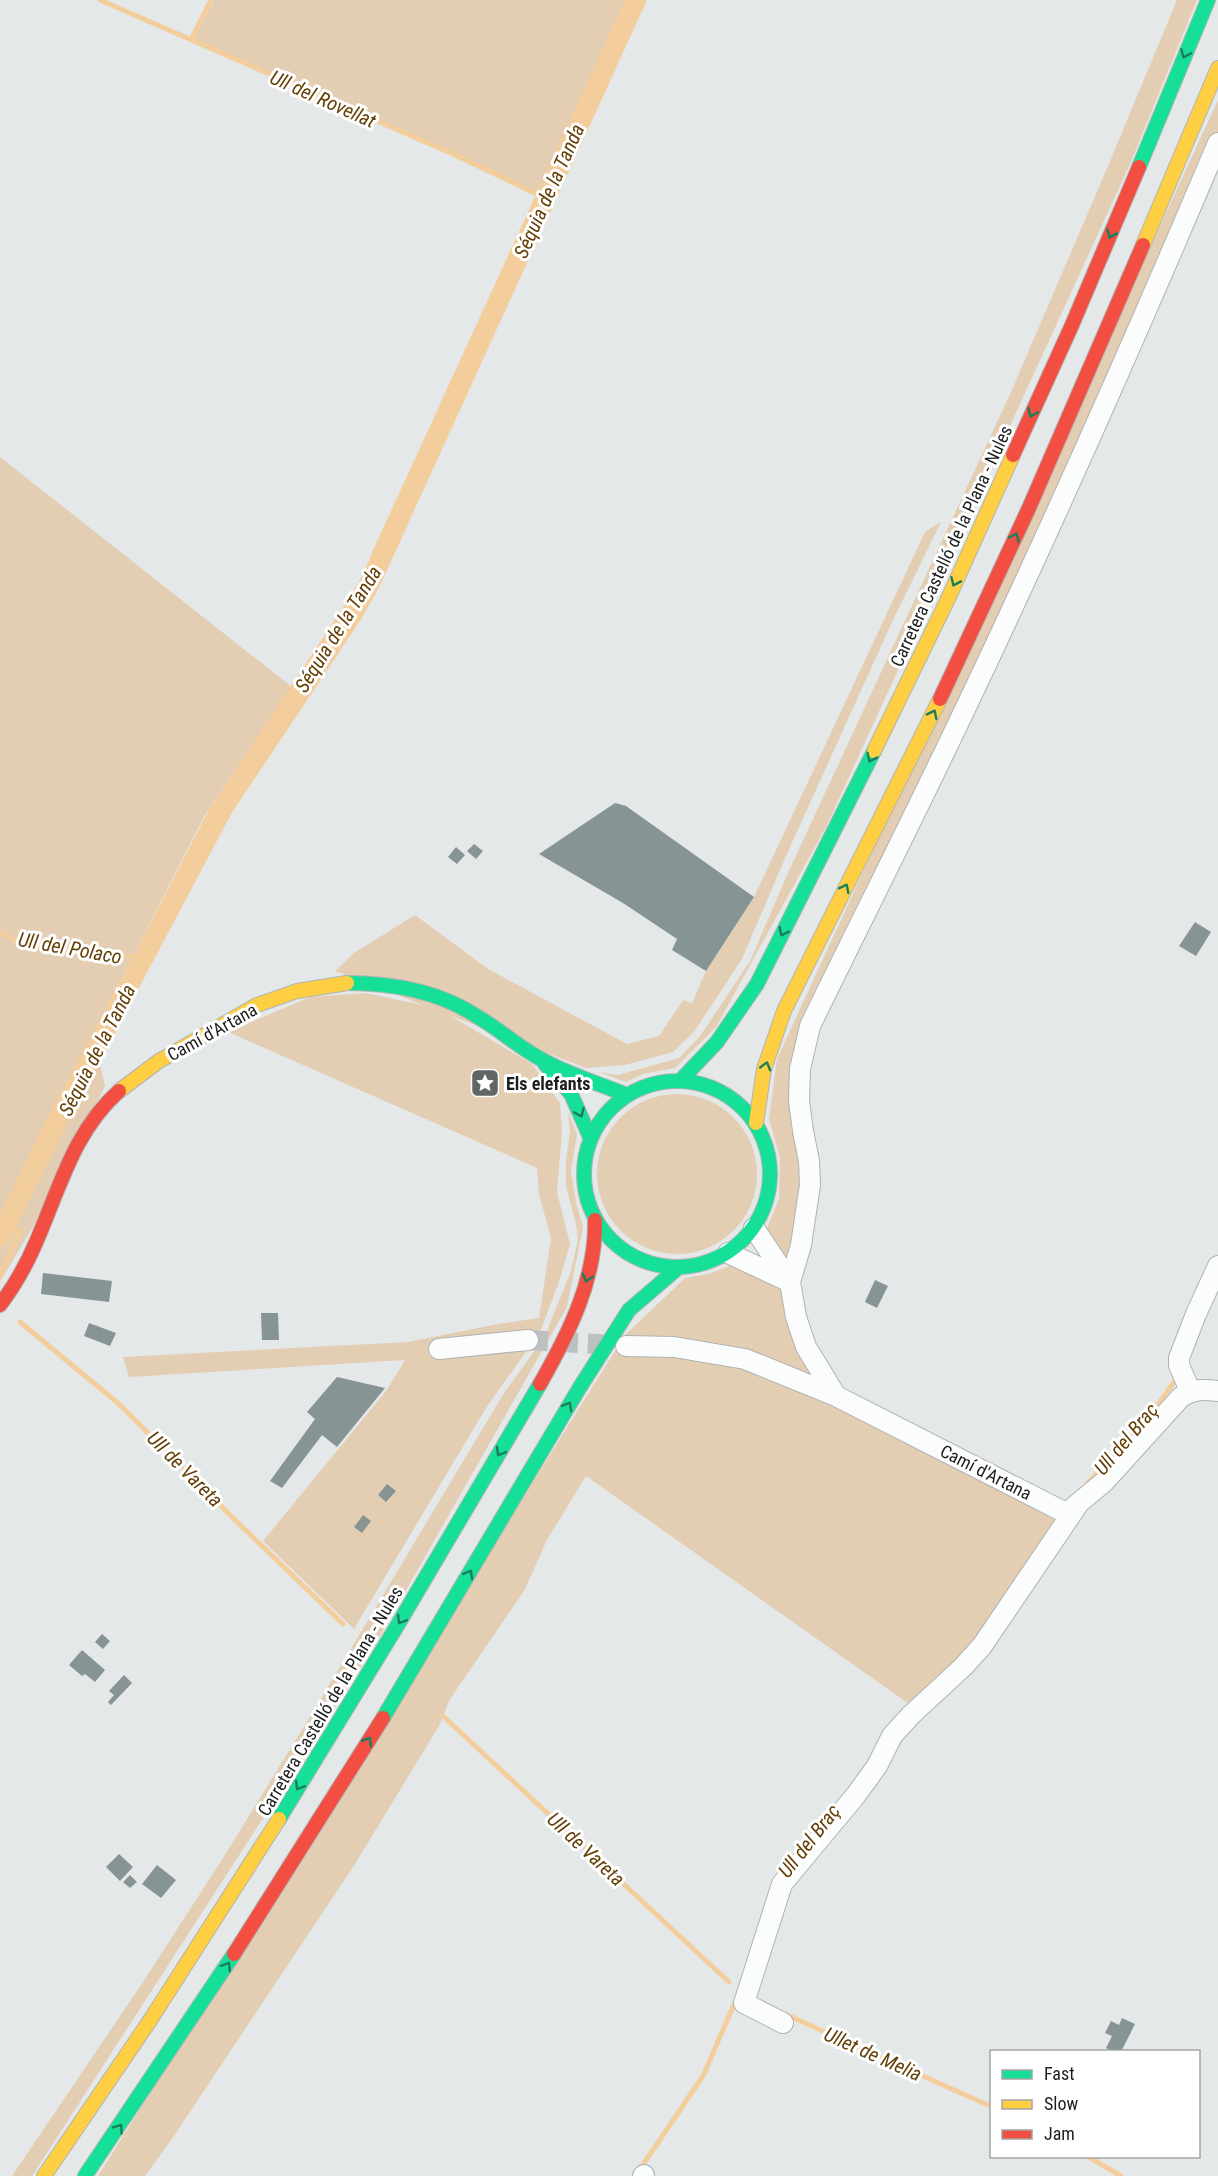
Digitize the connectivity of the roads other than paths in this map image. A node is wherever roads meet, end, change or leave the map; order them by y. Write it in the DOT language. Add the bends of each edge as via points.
graph roads {
  1 [pos="1208,0"];
  2 [pos="1218,68"];
  3 [pos="1218,143"];
  4 [pos="540,1058"];
  5 [pos="680,1081"];
  6 [pos="627,1095"];
  7 [pos="756,1123"];
  8 [pos="591,1137"];
  9 [pos="595,1220"];
  10 [pos="754,1228"];
  11 [pos="728,1253"];
  12 [pos="1218,1266"];
  13 [pos="678,1268"];
  14 [pos="790,1282"];
  15 [pos="0,1305"];
  16 [pos="528,1340"];
  17 [pos="626,1346"];
  18 [pos="439,1349"];
  19 [pos="1190,1391"];
  20 [pos="1218,1391"];
  21 [pos="836,1396"];
  22 [pos="1079,1503"];
  23 [pos="783,2023"];
  24 [pos="44,2176"];
  25 [pos="85,2176"];
  1 -- 5 [label="main road, Carretera Castelló de la Plana - Nules, one-way" via="1072,325 948,599 757,984 717,1042"];
  7 -- 2 [label="main road, one-way" via="764,1069 784,1011 933,713 1029,508"];
  3 -- 14 [label="street" via="1102,412 967,706 810,1026 800,1069 799,1101 810,1185 801,1245"];
  4 -- 6 [label="main road, Camí d'Artana"];
  4 -- 8 [label="main road, Camí d'Artana, one-way" via="572,1094"];
  4 -- 15 [label="main road, Camí d'Artana" via="470,1011 429,994 351,982 272,999 167,1055 127,1083 90,1124 76,1147 20,1275"];
  5 -- 6 [label="main road" via="652,1084"];
  5 -- 7 [label="main road" via="709,1086 735,1101"];
  6 -- 8 [label="main road" via="605,1114"];
  7 -- 10 [label="main road" via="770,1157 769,1194"];
  8 -- 9 [label="main road" via="583,1179"];
  9 -- 13 [label="main road" via="616,1246 645,1263"];
  9 -- 24 [label="main road, Carretera Castelló de la Plana - Nules, one-way" via="595,1246 579,1303 514,1428 382,1653 253,1860"];
  10 -- 11 [label="main road"];
  10 -- 14 [label="street"];
  11 -- 13 [label="main road" via="704,1264"];
  11 -- 14 [label="street"];
  12 -- 19 [label="street" via="1179,1358"];
  25 -- 13 [label="main road, one-way" via="212,1989 412,1672 629,1310"];
  14 -- 21 [label="street" via="806,1347"];
  16 -- 18 [label="street"];
  17 -- 21 [label="street" via="674,1347 745,1359"];
  19 -- 20 [label="street"];
  19 -- 22 [label="street"];
  21 -- 22 [label="street, Camí d'Artana" via="1065,1512"];
  22 -- 23 [label="street" via="981,1646 892,1736 856,1795 782,1884 744,2002"];
}
